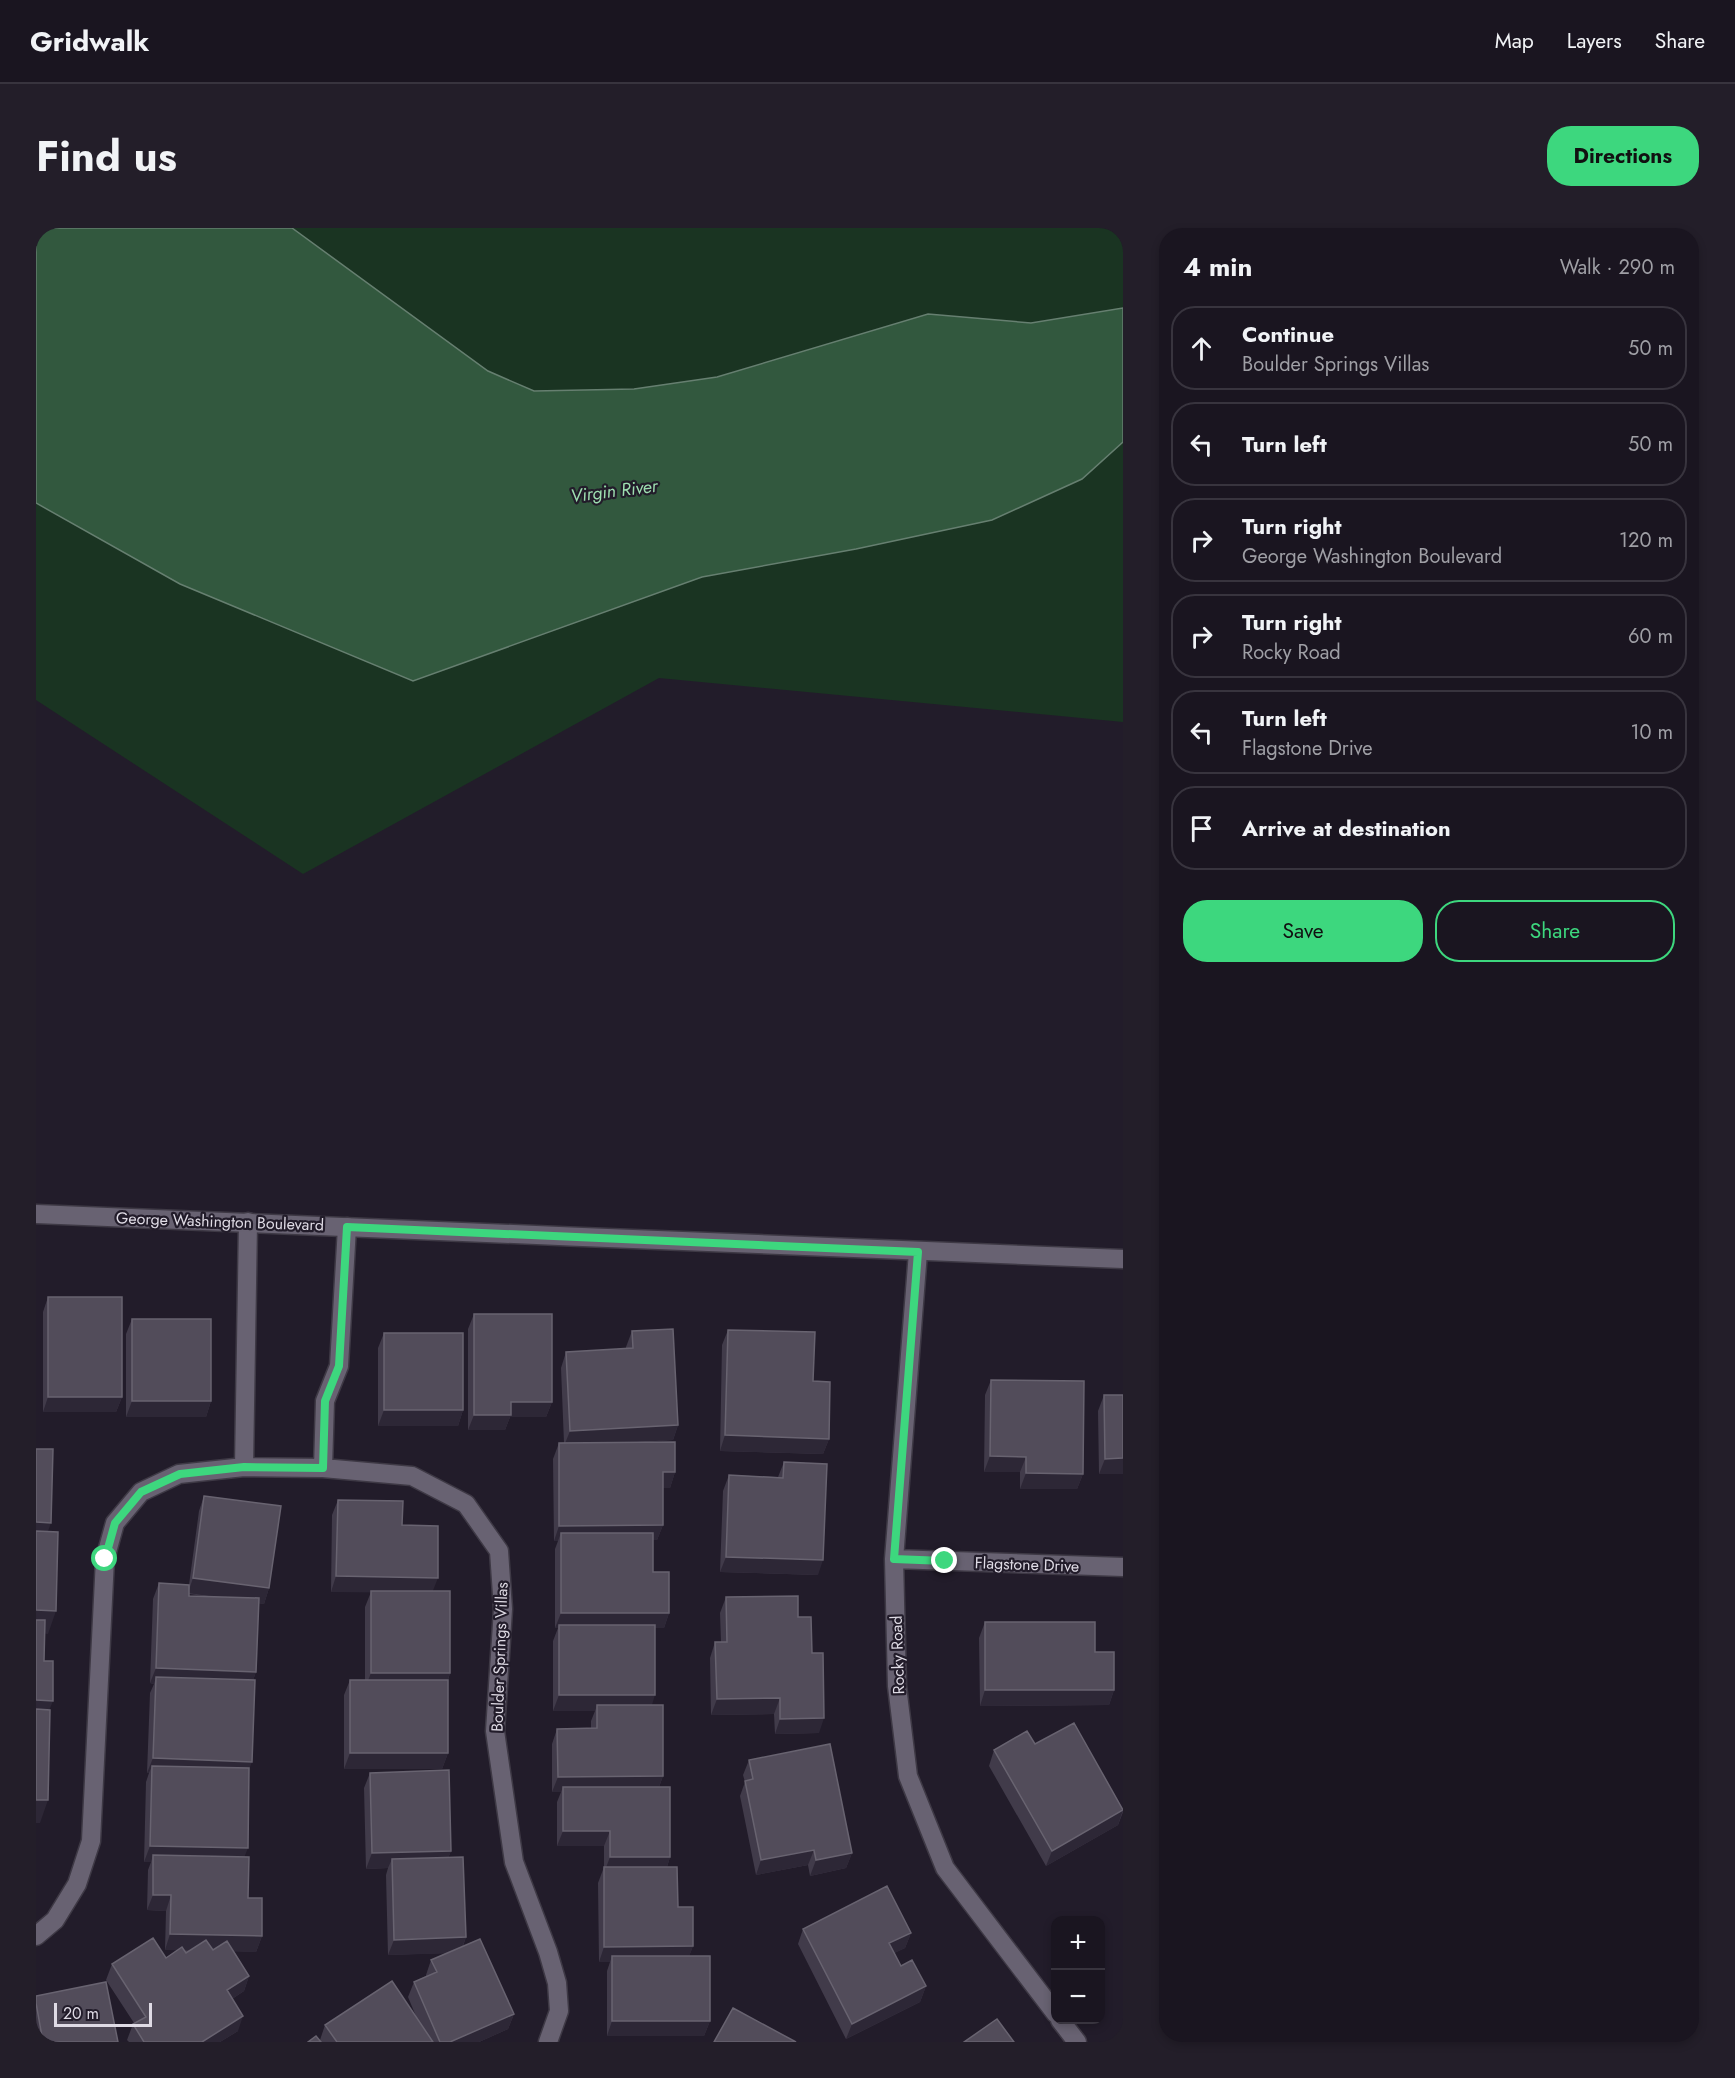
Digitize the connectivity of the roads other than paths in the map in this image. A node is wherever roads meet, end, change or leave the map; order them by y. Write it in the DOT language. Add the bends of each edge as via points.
graph roads {
  1 [pos="36,1214"];
  2 [pos="248,1222"];
  3 [pos="347,1227"];
  4 [pos="918,1252"];
  5 [pos="1123,1259"];
  6 [pos="244,1467"];
  7 [pos="323,1468"];
  8 [pos="894,1559"];
  9 [pos="1123,1567"];
  10 [pos="36,1936"];
  11 [pos="1051,2007"];
  12 [pos="1064,2024"];
  13 [pos="548,2042"];
  14 [pos="1077,2042"];
  1 -- 2 [label="street, George Washington Boulevard"];
  2 -- 3 [label="street, George Washington Boulevard"];
  2 -- 6 [label="street"];
  3 -- 4 [label="street, George Washington Boulevard"];
  3 -- 7 [label="street" via="339,1366 325,1401"];
  4 -- 5 [label="street, George Washington Boulevard"];
  4 -- 8 [label="street, Rocky Road"];
  6 -- 7 [label="street, Boulder Springs Villas"];
  6 -- 10 [label="street, Boulder Springs Villas" via="180,1474 141,1492 115,1523 105,1559 91,1841 66,1902 55,1920"];
  7 -- 13 [label="street, Boulder Springs Villas" via="412,1476 466,1504 499,1551 503,1609 495,1731 514,1862 557,1983 559,2011"];
  8 -- 9 [label="street, Flagstone Drive"];
  8 -- 11 [label="street, Rocky Road" via="897,1686 908,1776 945,1868"];
  12 -- 14 [label="street"];
}
